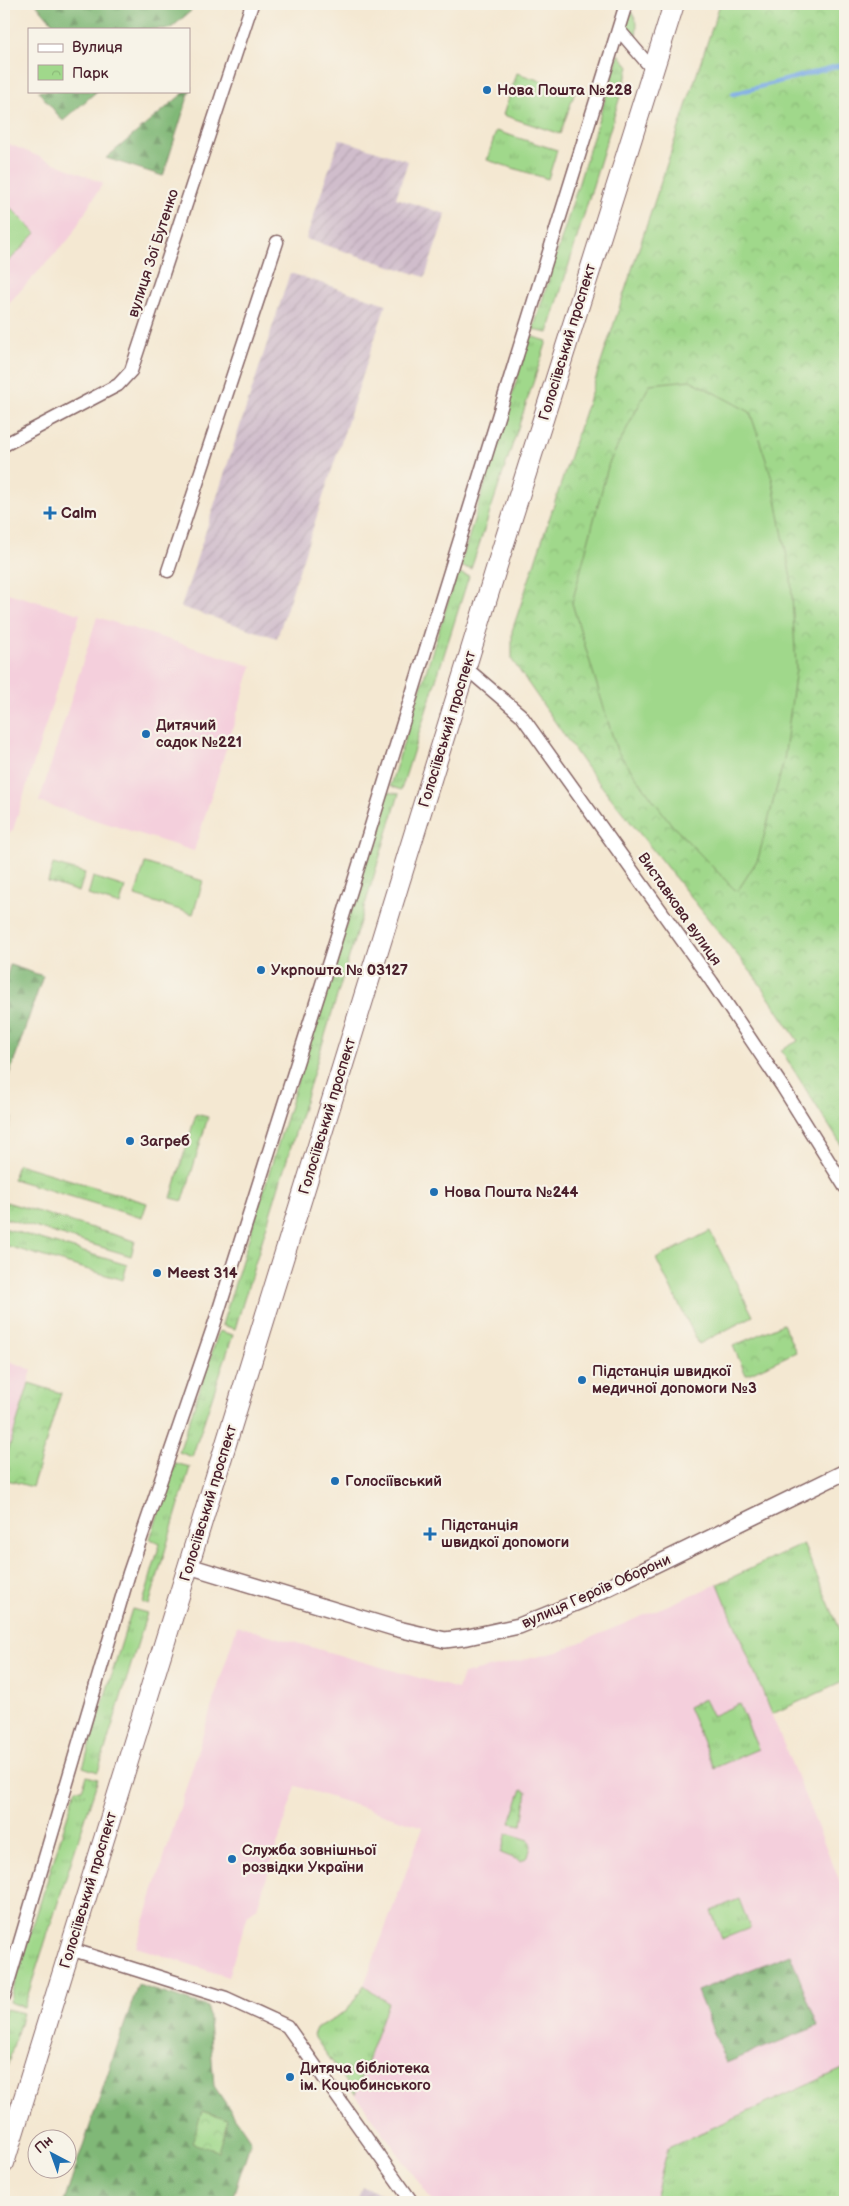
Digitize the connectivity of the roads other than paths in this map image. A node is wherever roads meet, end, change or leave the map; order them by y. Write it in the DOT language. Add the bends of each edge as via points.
graph roads {
  1 [pos="252,4"];
  2 [pos="626,4"];
  3 [pos="674,4"];
  4 [pos="619,30"];
  5 [pos="653,70"];
  6 [pos="277,242"];
  7 [pos="4,445"];
  8 [pos="168,571"];
  9 [pos="466,668"];
  10 [pos="845,1187"];
  11 [pos="845,1472"];
  12 [pos="189,1566"];
  13 [pos="70,1949"];
  14 [pos="4,1996"];
  15 [pos="4,2163"];
  16 [pos="412,2202"];
  1 -- 7 [label="street, вулиця Зої Бутенко" via="131,371 118,385"];
  2 -- 4 [label="street"];
  3 -- 5 [label="highway, Голосіївський проспект"];
  4 -- 5 [label="street"];
  4 -- 14 [label="street" via="327,968 214,1324 130,1573"];
  5 -- 9 [label="highway, Голосіївський проспект"];
  6 -- 8 [label="street"];
  9 -- 10 [label="street, Виставкова вулиця" via="521,715 712,982"];
  9 -- 12 [label="highway, Голосіївський проспект"];
  11 -- 12 [label="street, вулиця Героїв Оборони" via="583,1600 519,1626 468,1637 444,1640 394,1628"];
  12 -- 13 [label="highway, Голосіївський проспект"];
  13 -- 15 [label="highway, Голосіївський проспект"];
  13 -- 16 [label="street" via="226,1998 287,2026"];
}
